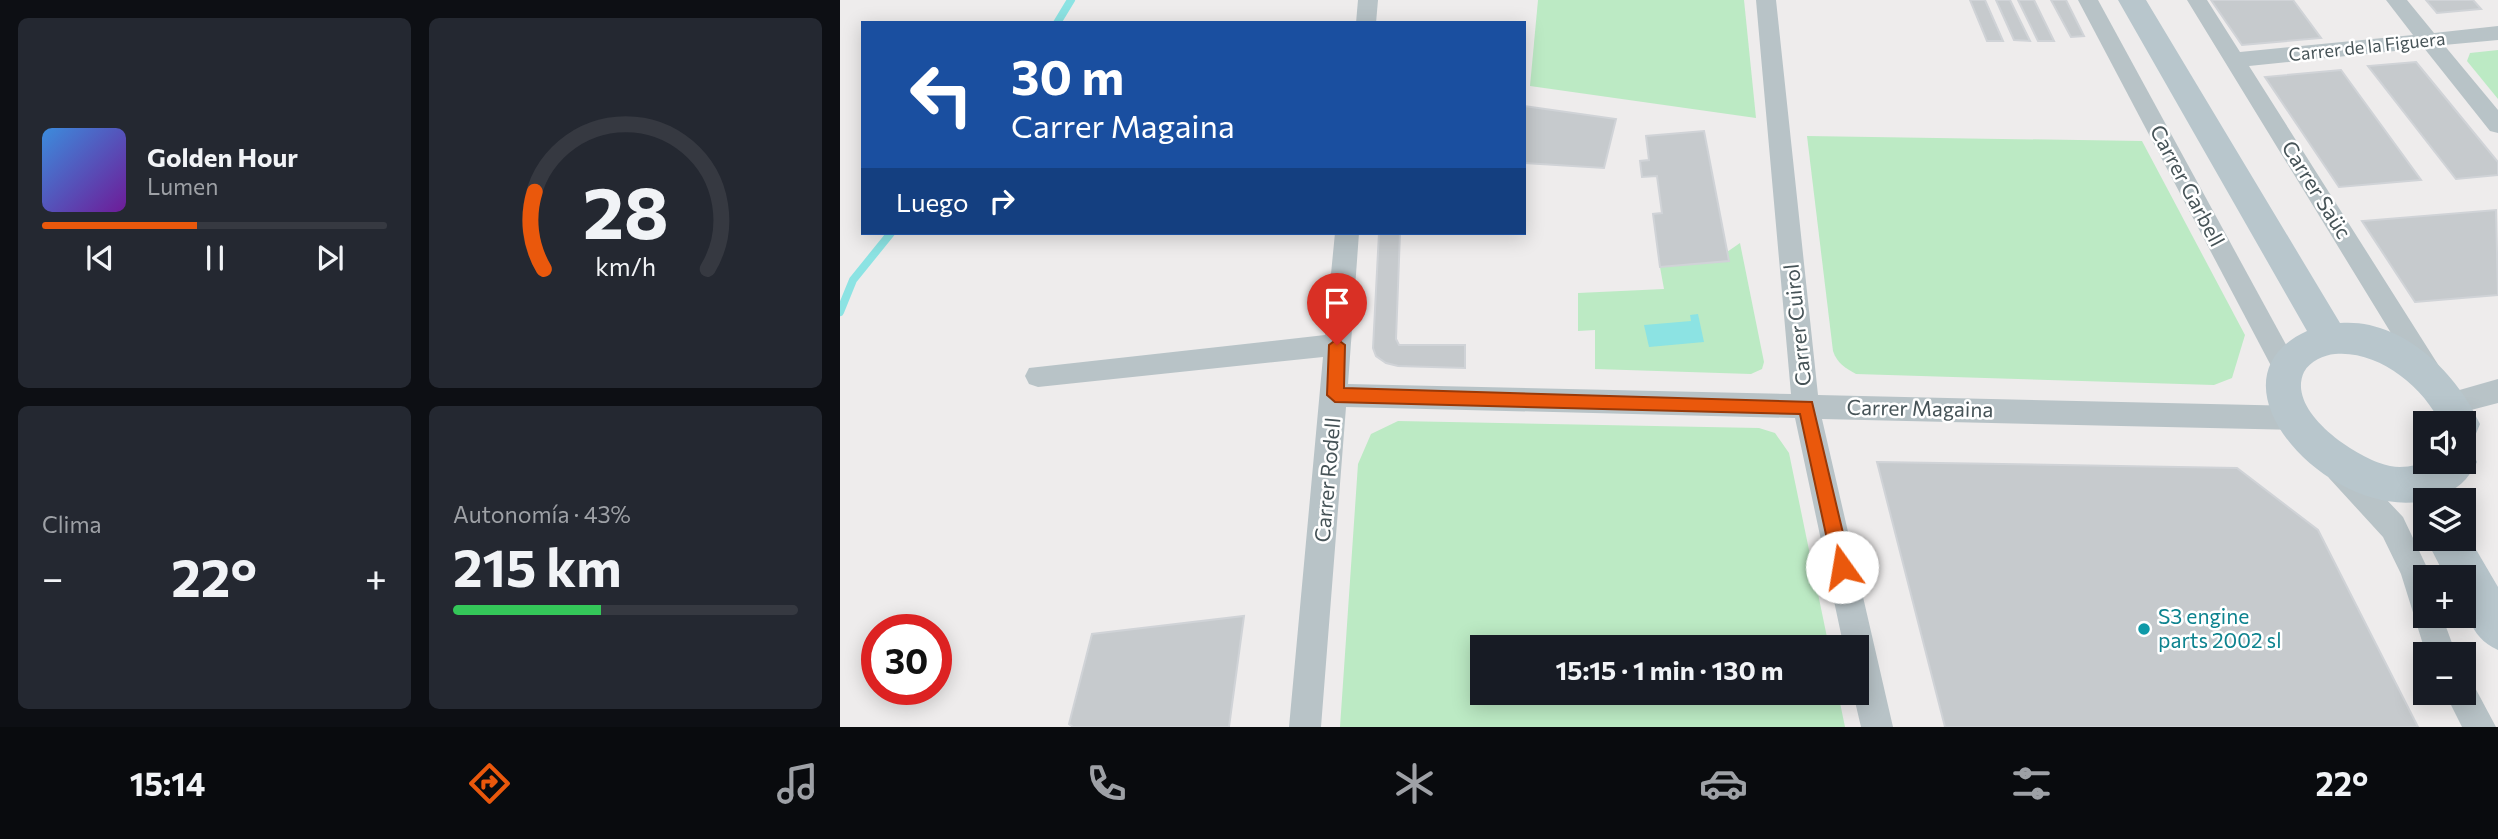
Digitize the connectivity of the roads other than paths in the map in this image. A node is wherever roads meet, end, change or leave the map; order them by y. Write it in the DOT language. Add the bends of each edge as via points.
graph roads {
  1 [pos="1368,0"];
  2 [pos="1766,0"];
  3 [pos="2088,0"];
  4 [pos="2132,0"];
  5 [pos="2197,0"];
  6 [pos="2396,0"];
  7 [pos="1366,21"];
  8 [pos="2498,33"];
  9 [pos="2430,40"];
  10 [pos="2236,60"];
  11 [pos="2498,125"];
  12 [pos="1347,235"];
  13 [pos="2331,340"];
  14 [pos="1337,345"];
  15 [pos="2287,371"];
  16 [pos="1038,376"];
  17 [pos="2498,391"];
  18 [pos="1335,395"];
  19 [pos="2450,403"];
  20 [pos="1806,407"];
  21 [pos="2294,418"];
  22 [pos="2326,455"];
  23 [pos="2446,474"];
  24 [pos="2427,488"];
  25 [pos="2413,492"];
  26 [pos="2453,551"];
  27 [pos="2413,567"];
  28 [pos="2498,628"];
  29 [pos="2468,705"];
  30 [pos="1305,727"];
  31 [pos="1877,727"];
  32 [pos="2480,727"];
  1 -- 7 [label="street"];
  2 -- 20 [label="street, Carrer Cuirol"];
  3 -- 15 [label="street, Carrer Garbell"];
  4 -- 13 [label="main road"];
  5 -- 10 [label="street, Carrer Saüc"];
  6 -- 9 [label="street"];
  8 -- 9 [label="street, Carrer de la Figuera"];
  9 -- 10 [label="street, Carrer de la Figuera"];
  9 -- 11 [label="street"];
  10 -- 19 [label="street, Carrer Saüc"];
  12 -- 14 [label="street, Carrer Rodell"];
  13 -- 15 [label="main road" via="2302,350"];
  13 -- 19 [label="main road" via="2385,348"];
  14 -- 16 [label="street"];
  14 -- 18 [label="street, Carrer Rodell"];
  15 -- 21 [label="main road" via="2285,393"];
  17 -- 19 [label="street"];
  18 -- 20 [label="street, Carrer Magaina"];
  18 -- 30 [label="street, Carrer Rodell"];
  20 -- 21 [label="street, Carrer Magaina"];
  20 -- 31 [label="street, Carrer Cuirol"];
  21 -- 22 [label="main road"];
  22 -- 25 [label="main road" via="2354,473"];
  22 -- 27 [label="street" via="2393,527"];
  23 -- 24 [label="main road"];
  26 -- 28 [label="main road"];
  29 -- 32 [label="street"];
}
